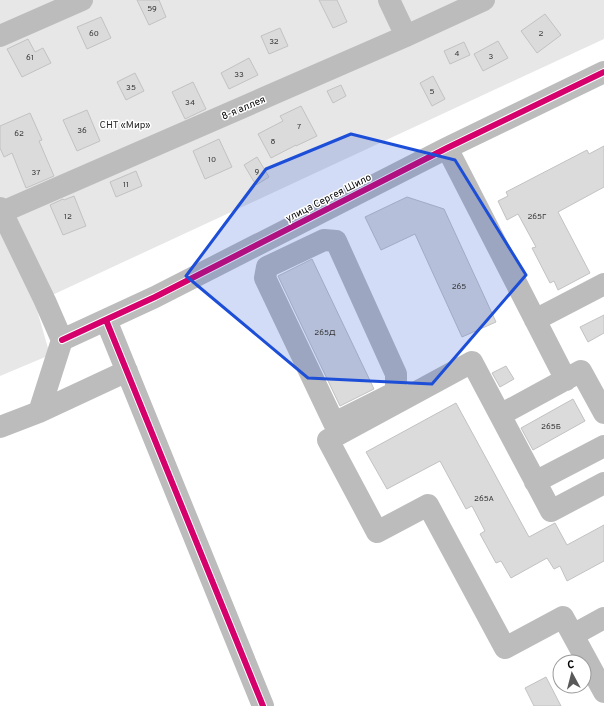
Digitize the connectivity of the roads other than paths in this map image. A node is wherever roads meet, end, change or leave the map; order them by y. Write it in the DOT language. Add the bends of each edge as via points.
graph roads {
  1 [pos="82,0"];
  2 [pos="389,0"];
  3 [pos="484,0"];
  4 [pos="0,36"];
  5 [pos="406,36"];
  6 [pos="604,72"];
  7 [pos="447,148"];
  8 [pos="1,211"];
  9 [pos="604,284"];
  10 [pos="106,320"];
  11 [pos="535,320"];
  12 [pos="62,340"];
  13 [pos="127,371"];
  14 [pos="566,380"];
  15 [pos="39,412"];
  16 [pos="604,413"];
  17 [pos="500,415"];
  18 [pos="0,427"];
  19 [pos="336,429"];
  20 [pos="604,446"];
  21 [pos="535,482"];
  22 [pos="604,483"];
  23 [pos="604,618"];
  24 [pos="573,635"];
  25 [pos="604,692"];
  26 [pos="262,706"];
  1 -- 4 [label="street"];
  2 -- 5 [label="street"];
  3 -- 5 [label="street, 8-я аллея"];
  5 -- 8 [label="street, 8-я аллея"];
  6 -- 7 [label="street, улица Сергея Шило"];
  7 -- 10 [label="street, улица Сергея Шило"];
  7 -- 11 [label="street"];
  8 -- 12 [label="street"];
  9 -- 11 [label="street"];
  10 -- 12 [label="street, улица Сергея Шило"];
  10 -- 13 [label="street"];
  11 -- 14 [label="street"];
  12 -- 15 [label="street"];
  13 -- 15 [label="street"];
  13 -- 26 [label="street"];
  14 -- 16 [label="street" via="581,371"];
  14 -- 17 [label="street"];
  15 -- 18 [label="street"];
  17 -- 19 [label="street" via="472,362"];
  17 -- 21 [label="street"];
  19 -- 19 [label="street" via="265,278 267,267 324,240 336,241 396,374 396,392"];
  19 -- 24 [label="street" via="328,440 377,532 428,505 505,648 563,617"];
  20 -- 21 [label="street"];
  21 -- 22 [label="street" via="551,511"];
  23 -- 24 [label="street"];
  24 -- 25 [label="street"];
}
